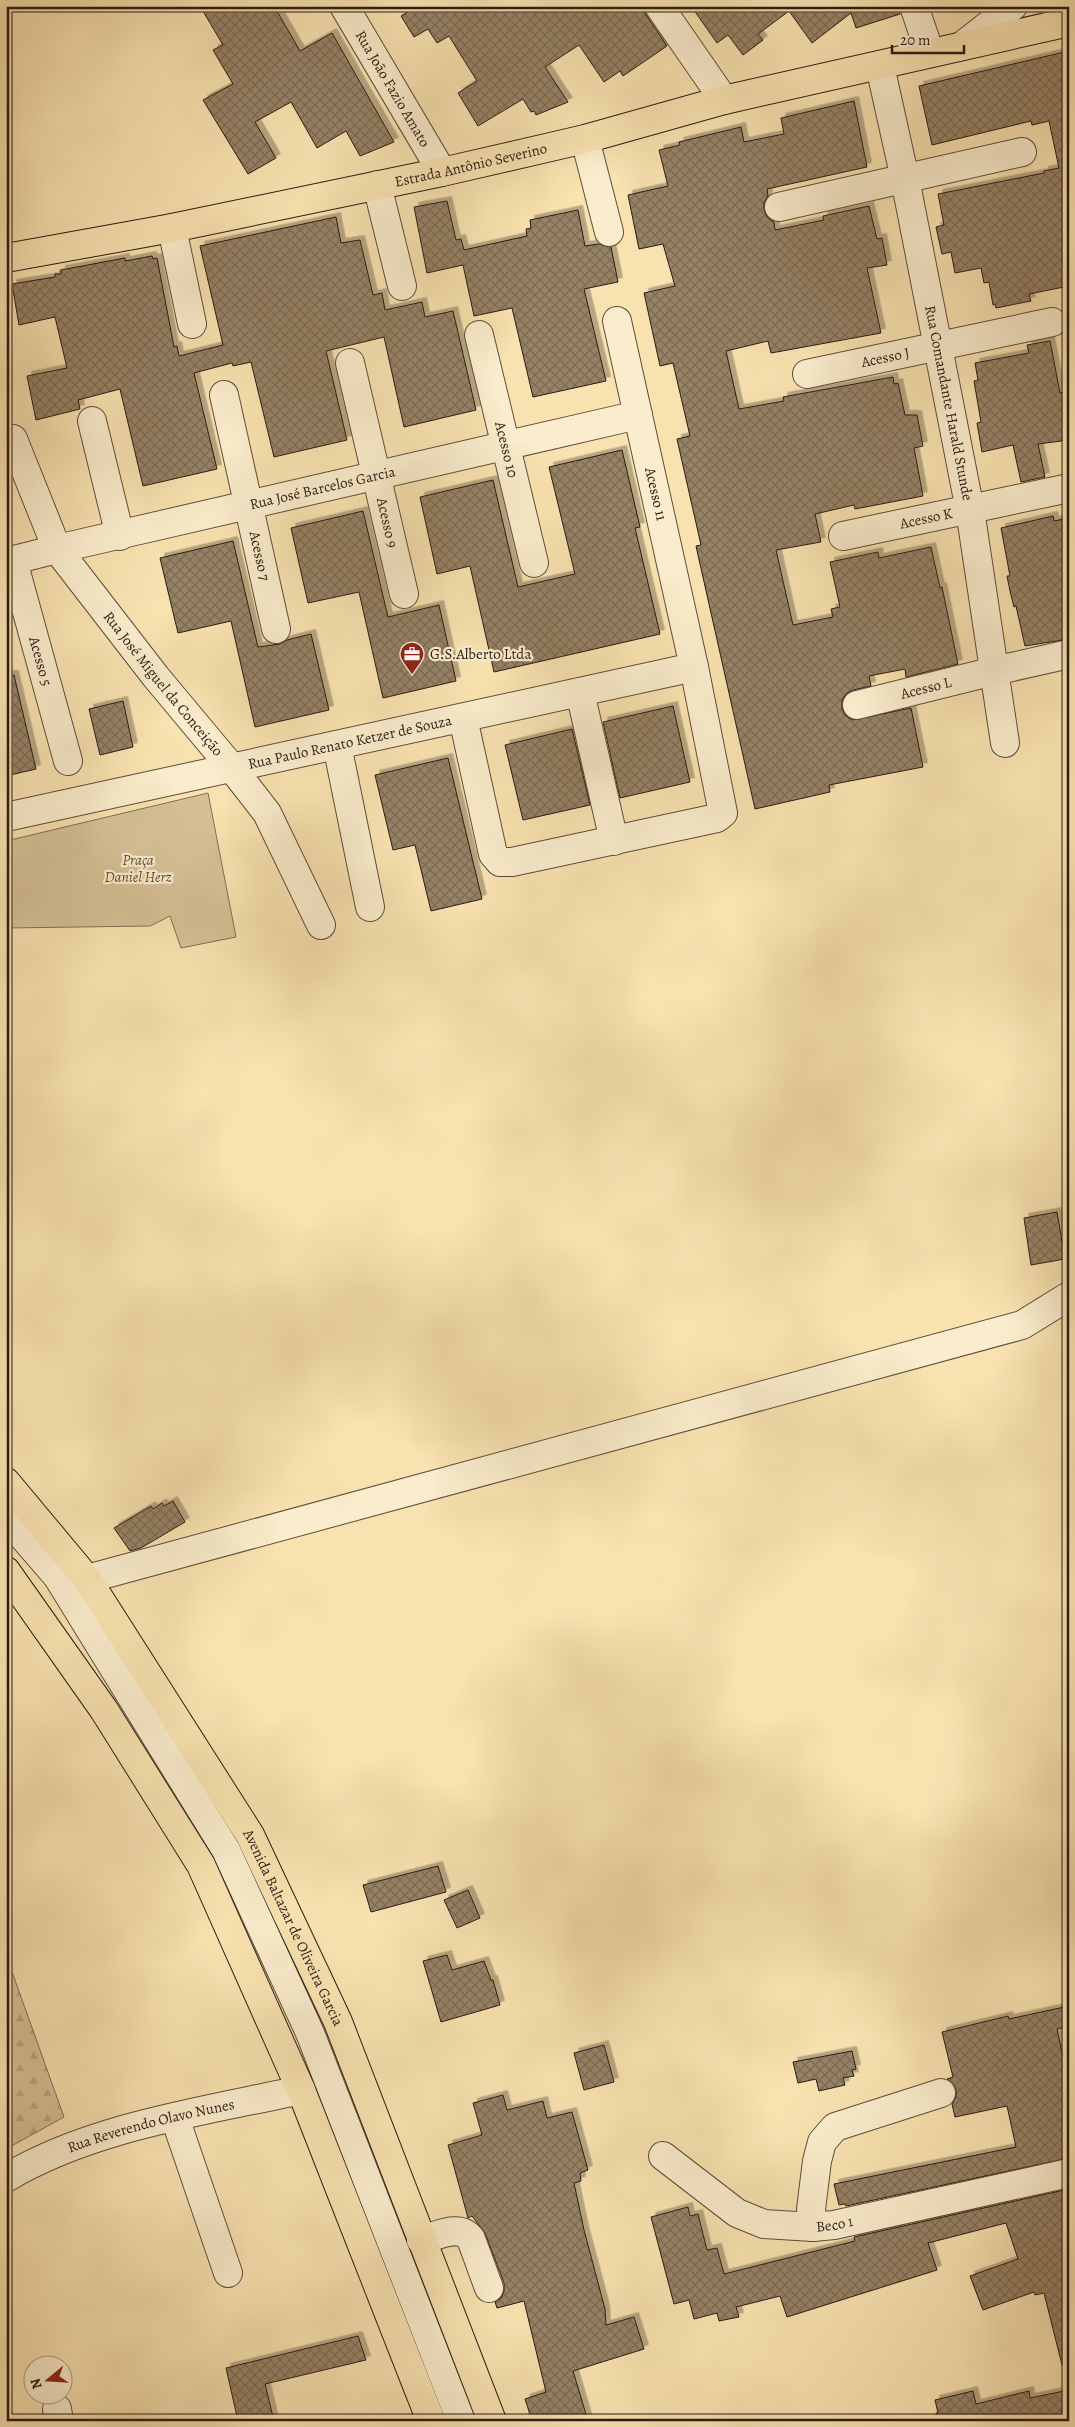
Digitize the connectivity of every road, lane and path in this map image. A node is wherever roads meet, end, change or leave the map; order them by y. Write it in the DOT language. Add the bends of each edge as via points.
graph roads {
  1 [pos="344,6"];
  2 [pos="660,6"];
  3 [pos="914,6"];
  4 [pos="1013,6"];
  5 [pos="1069,22"];
  6 [pos="963,45"];
  7 [pos="930,52"];
  8 [pos="880,66"];
  9 [pos="724,100"];
  10 [pos="585,139"];
  11 [pos="1022,152"];
  12 [pos="442,172"];
  13 [pos="905,179"];
  14 [pos="377,185"];
  15 [pos="779,206"];
  16 [pos="172,228"];
  17 [pos="609,232"];
  18 [pos="6,258"];
  19 [pos="402,286"];
  20 [pos="617,321"];
  21 [pos="1052,322"];
  22 [pos="192,324"];
  23 [pos="479,335"];
  24 [pos="938,347"];
  25 [pos="350,363"];
  26 [pos="807,374"];
  27 [pos="224,395"];
  28 [pos="638,415"];
  29 [pos="92,421"];
  30 [pos="13,439"];
  31 [pos="506,446"];
  32 [pos="377,476"];
  33 [pos="1069,488"];
  34 [pos="249,506"];
  35 [pos="970,510"];
  36 [pos="120,536"];
  37 [pos="843,536"];
  38 [pos="57,549"];
  39 [pos="10,561"];
  40 [pos="534,563"];
  41 [pos="404,594"];
  42 [pos="276,629"];
  43 [pos="1069,654"];
  44 [pos="694,667"];
  45 [pos="994,670"];
  46 [pos="580,692"];
  47 [pos="857,705"];
  48 [pos="463,718"];
  49 [pos="1005,743"];
  50 [pos="337,745"];
  51 [pos="68,761"];
  52 [pos="232,768"];
  53 [pos="6,817"];
  54 [pos="614,841"];
  55 [pos="370,907"];
  56 [pos="321,925"];
  57 [pos="1069,1296"];
  58 [pos="6,1482"];
  59 [pos="6,1517"];
  60 [pos="6,1571"];
  61 [pos="87,1579"];
  62 [pos="250,1835"];
  63 [pos="201,1865"];
  64 [pos="310,2033"];
  65 [pos="301,2090"];
  66 [pos="941,2093"];
  67 [pos="175,2118"];
  68 [pos="663,2156"];
  69 [pos="1069,2173"];
  70 [pos="6,2178"];
  71 [pos="813,2227"];
  72 [pos="421,2240"];
  73 [pos="228,2273"];
  74 [pos="489,2288"];
  75 [pos="431,2421"];
  76 [pos="461,2421"];
  77 [pos="492,2421"];
  1 -- 12 [label="street, Rua João Fazio Amato"];
  2 -- 9 [label="street"];
  3 -- 7 [label="street"];
  4 -- 6 [label="street"];
  5 -- 6 [label="main road, Estrada Antônio Severino"];
  6 -- 7 [label="main road, Estrada Antônio Severino"];
  7 -- 8 [label="main road, Estrada Antônio Severino"];
  8 -- 9 [label="main road, Estrada Antônio Severino"];
  8 -- 13 [label="street, Rua Comandante Harald Stunde"];
  9 -- 10 [label="main road, Estrada Antônio Severino"];
  10 -- 12 [label="main road, Estrada Antônio Severino"];
  10 -- 17 [label="street"];
  11 -- 13 [label="street"];
  12 -- 14 [label="main road, Estrada Antônio Severino"];
  13 -- 15 [label="street"];
  13 -- 24 [label="street, Rua Comandante Harald Stunde"];
  14 -- 16 [label="main road, Estrada Antônio Severino"];
  14 -- 19 [label="street"];
  16 -- 18 [label="main road, Estrada Antônio Severino"];
  16 -- 22 [label="street"];
  20 -- 28 [label="street, Acesso 11"];
  21 -- 24 [label="street, Acesso J"];
  23 -- 31 [label="street, Acesso 10"];
  24 -- 26 [label="street, Acesso J"];
  24 -- 35 [label="street, Rua Comandante Harald Stunde"];
  25 -- 32 [label="street, Acesso 9"];
  27 -- 34 [label="street, Acesso 7"];
  28 -- 31 [label="street, Rua José Barcelos Garcia"];
  28 -- 44 [label="street, Acesso 11"];
  29 -- 36 [label="street"];
  30 -- 38 [label="street, Rua José Miguel da Conceição"];
  31 -- 32 [label="street, Rua José Barcelos Garcia"];
  31 -- 40 [label="street, Acesso 10"];
  32 -- 34 [label="street, Rua José Barcelos Garcia"];
  32 -- 41 [label="street, Acesso 9"];
  33 -- 35 [label="street, Acesso K"];
  34 -- 36 [label="street, Rua José Barcelos Garcia"];
  34 -- 42 [label="street, Acesso 7"];
  35 -- 37 [label="street, Acesso K"];
  35 -- 45 [label="street, Rua Comandante Harald Stunde"];
  36 -- 38 [label="street, Rua José Barcelos Garcia"];
  38 -- 39 [label="street, Rua José Barcelos Garcia"];
  38 -- 52 [label="street, Rua José Miguel da Conceição" via="156,677"];
  39 -- 51 [label="street, Acesso 5"];
  43 -- 45 [label="street, Acesso L"];
  44 -- 46 [label="street, Rua Paulo Renato Ketzer de Souza"];
  44 -- 54 [label="street, Acesso 11" via="723,813 717,818"];
  45 -- 47 [label="street, Acesso L"];
  45 -- 49 [label="street, Rua Comandante Harald Stunde"];
  46 -- 48 [label="street, Rua Paulo Renato Ketzer de Souza"];
  46 -- 54 [label="street"];
  48 -- 50 [label="street, Rua Paulo Renato Ketzer de Souza"];
  48 -- 54 [label="street" via="493,854 500,862"];
  50 -- 52 [label="street, Rua Paulo Renato Ketzer de Souza"];
  50 -- 55 [label="street"];
  52 -- 53 [label="street, Rua Paulo Renato Ketzer de Souza"];
  52 -- 56 [label="street, Rua José Miguel da Conceição" via="267,813"];
  57 -- 61 [label="street" via="1022,1324"];
  58 -- 61 [label="main road, Avenida Baltazar de Oliveira Garcia"];
  59 -- 64 [label="street" via="56,1576 226,1850"];
  60 -- 63 [label="main road" via="104,1710"];
  61 -- 62 [label="main road, Avenida Baltazar de Oliveira Garcia"];
  62 -- 64 [label="street"];
  62 -- 72 [label="main road, Avenida Baltazar de Oliveira Garcia" via="338,2022"];
  63 -- 64 [label="street"];
  63 -- 65 [label="main road"];
  64 -- 76 [label="street"];
  65 -- 67 [label="street, Rua Reverendo Olavo Nunes"];
  65 -- 75 [label="main road"];
  66 -- 71 [label="street, Beco 1" via="834,2127 822,2142 817,2160 811,2209"];
  67 -- 70 [label="street, Rua Reverendo Olavo Nunes" via="76,2144"];
  67 -- 73 [label="street"];
  68 -- 71 [label="street" via="737,2213 764,2224"];
  69 -- 71 [label="street, Beco 1"];
  72 -- 74 [label="street" via="460,2230 467,2232"];
  72 -- 77 [label="main road, Avenida Baltazar de Oliveira Garcia"];
}
